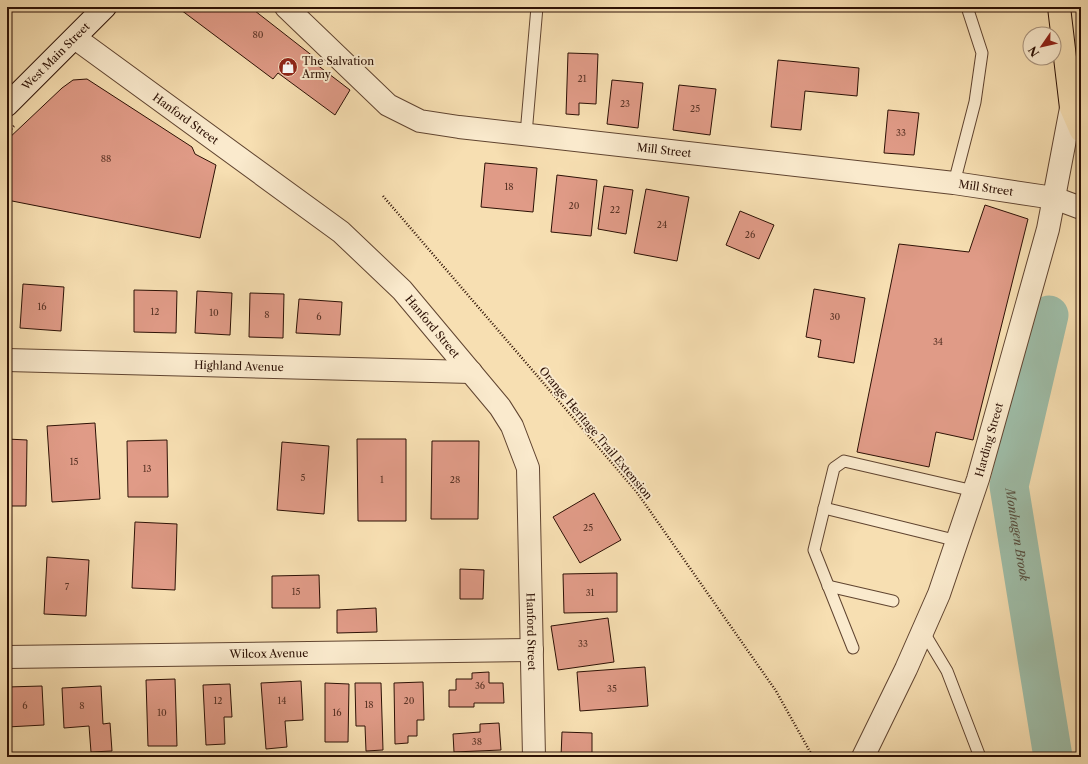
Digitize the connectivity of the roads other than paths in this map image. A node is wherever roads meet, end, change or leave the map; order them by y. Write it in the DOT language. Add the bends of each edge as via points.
graph roads {
  1 [pos="105,7"];
  2 [pos="286,7"];
  3 [pos="537,7"];
  4 [pos="967,7"];
  5 [pos="1059,7"];
  6 [pos="75,38"];
  7 [pos="7,105"];
  8 [pos="1071,108"];
  9 [pos="1081,131"];
  10 [pos="526,134"];
  11 [pos="954,183"];
  12 [pos="1054,198"];
  13 [pos="1081,208"];
  14 [pos="7,360"];
  15 [pos="471,372"];
  16 [pos="974,491"];
  17 [pos="824,508"];
  18 [pos="958,541"];
  19 [pos="828,586"];
  20 [pos="893,601"];
  21 [pos="923,631"];
  22 [pos="853,648"];
  23 [pos="532,650"];
  24 [pos="7,657"];
  25 [pos="534,757"];
  26 [pos="863,757"];
  27 [pos="980,757"];
  1 -- 6 [label="street, West Main Street"];
  2 -- 10 [label="street, Mill Street" via="388,105 405,114 420,121"];
  3 -- 10 [label="lane"];
  4 -- 11 [label="lane" via="982,53 975,102"];
  5 -- 8 [label="main road"];
  6 -- 7 [label="street, West Main Street"];
  6 -- 15 [label="street, Hanford Street" via="341,232 402,290"];
  8 -- 9 [label="main road"];
  8 -- 12 [label="street, Harding Street"];
  10 -- 11 [label="street, Mill Street"];
  11 -- 12 [label="street, Mill Street"];
  12 -- 13 [label="street, Mill Street"];
  12 -- 16 [label="street, Harding Street" via="1048,229"];
  14 -- 15 [label="street, Highland Avenue"];
  15 -- 23 [label="street, Hanford Street" via="512,426 528,468"];
  16 -- 17 [label="lane" via="844,461 834,468"];
  16 -- 18 [label="street, Harding Street"];
  17 -- 18 [label="lane"];
  17 -- 19 [label="lane" via="814,550"];
  18 -- 21 [label="street, Harding Street"];
  19 -- 20 [label="lane"];
  19 -- 22 [label="lane"];
  21 -- 26 [label="street, Harding Street"];
  21 -- 27 [label="lane" via="947,671"];
  23 -- 24 [label="street, Wilcox Avenue"];
  23 -- 25 [label="street, Hanford Street"];
}
